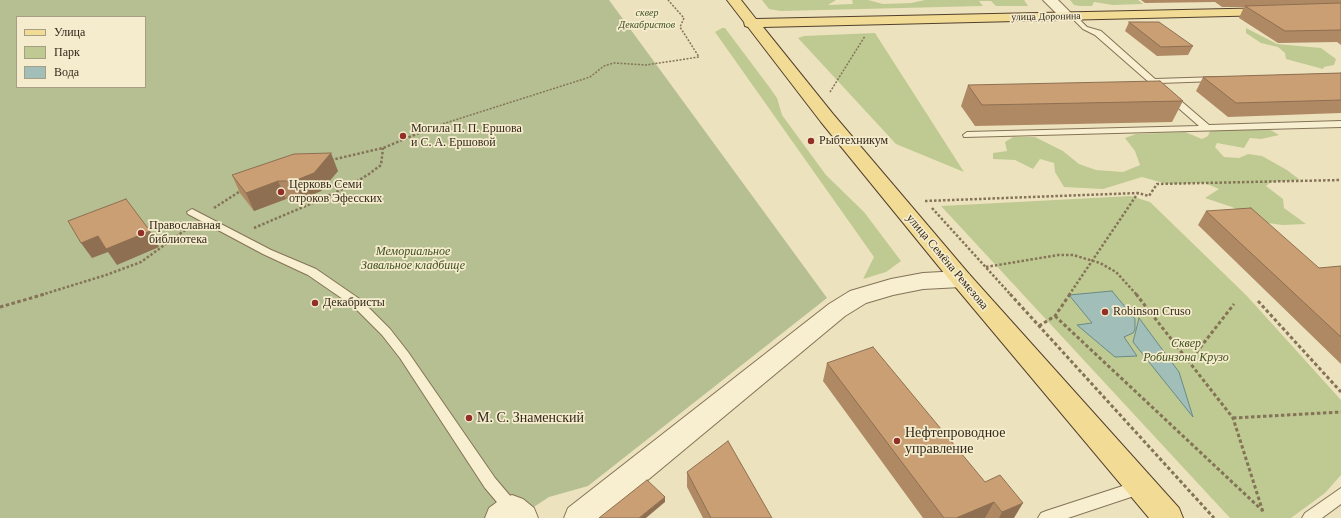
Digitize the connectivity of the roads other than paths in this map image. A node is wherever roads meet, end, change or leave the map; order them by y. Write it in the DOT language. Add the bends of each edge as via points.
graph roads {
  1 [pos="734,0"];
  2 [pos="1050,0"];
  3 [pos="1286,11"];
  4 [pos="1070,16"];
  5 [pos="750,23"];
  6 [pos="1224,79"];
  7 [pos="1153,81"];
  8 [pos="1341,124"];
  9 [pos="1207,128"];
  10 [pos="967,135"];
  11 [pos="197,215"];
  12 [pos="962,279"];
  13 [pos="1141,487"];
  14 [pos="1341,495"];
  15 [pos="512,515"];
  16 [pos="579,518"];
  17 [pos="1046,518"];
  18 [pos="1168,518"];
  19 [pos="1310,518"];
  1 -- 5 [label="main road, улица Семёна Ремезова"];
  2 -- 4 [label="street"];
  3 -- 4 [label="main road, улица Доронина"];
  4 -- 5 [label="main road, улица Доронина"];
  4 -- 7 [label="lane" via="1085,28 1098,33"];
  5 -- 12 [label="main road, улица Семёна Ремезова"];
  6 -- 7 [label="lane"];
  7 -- 9 [label="lane"];
  8 -- 9 [label="lane"];
  9 -- 10 [label="lane"];
  11 -- 15 [label="lane" via="312,272 357,303 404,354"];
  12 -- 13 [label="main road, улица Семёна Ремезова"];
  12 -- 16 [label="street" via="891,286 858,297 842,307"];
  13 -- 17 [label="lane"];
  13 -- 18 [label="main road, улица Семёна Ремезова"];
  14 -- 19 [label="lane"];
}
